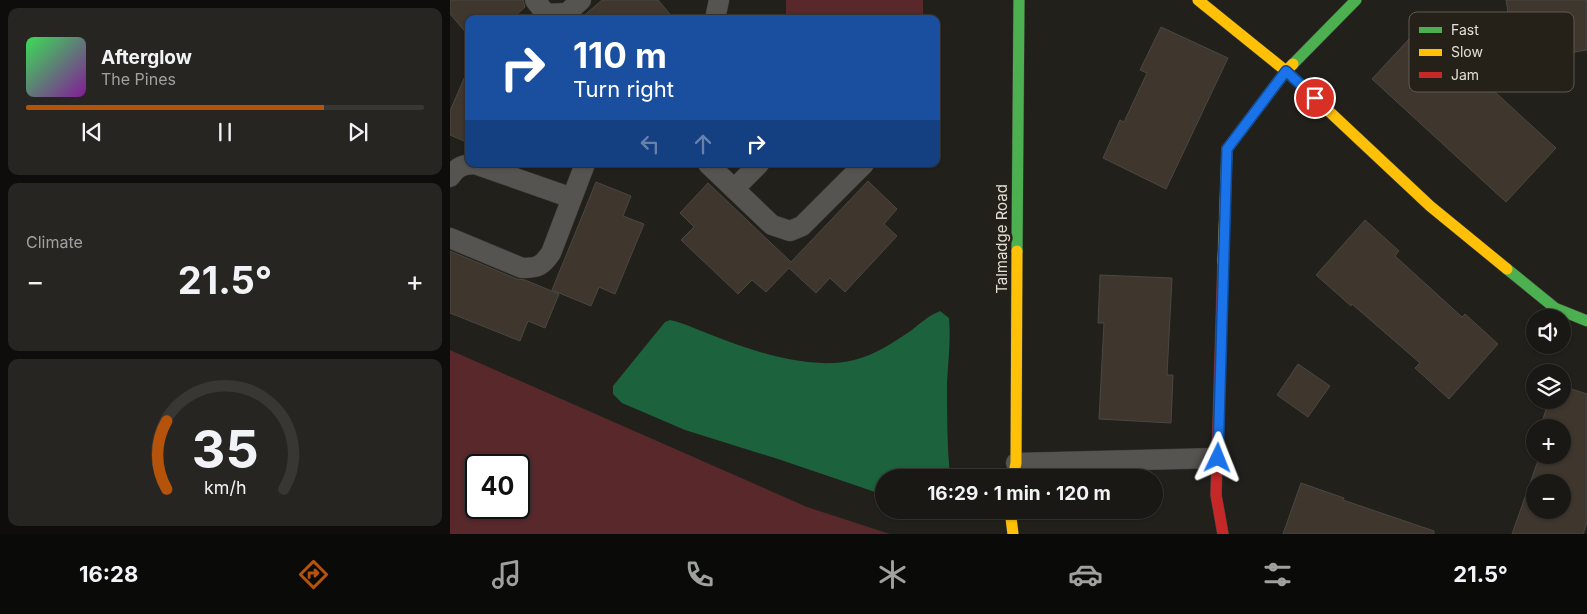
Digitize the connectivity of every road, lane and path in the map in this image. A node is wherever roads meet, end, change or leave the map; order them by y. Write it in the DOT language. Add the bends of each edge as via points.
graph roads {
  1 [pos="535,0"];
  2 [pos="582,0"];
  3 [pos="719,0"];
  4 [pos="1019,0"];
  5 [pos="1198,0"];
  6 [pos="1356,0"];
  7 [pos="716,15"];
  8 [pos="1286,71"];
  9 [pos="465,164"];
  10 [pos="483,167"];
  11 [pos="584,167"];
  12 [pos="711,167"];
  13 [pos="756,167"];
  14 [pos="861,167"];
  15 [pos="450,177"];
  16 [pos="734,189"];
  17 [pos="572,198"];
  18 [pos="450,238"];
  19 [pos="1587,321"];
  20 [pos="1218,458"];
  21 [pos="1015,469"];
  22 [pos="1032,469"];
  23 [pos="1011,519"];
  24 [pos="1013,534"];
  25 [pos="1223,534"];
  1 -- 2 [label="street" via="546,14 567,13"];
  3 -- 7 [label="street"];
  4 -- 21 [label="street, Talmadge Road"];
  5 -- 8 [label="street"];
  6 -- 8 [label="street"];
  8 -- 19 [label="street" via="1430,206 1555,308"];
  8 -- 20 [label="street" via="1227,149"];
  9 -- 15 [label="street"];
  10 -- 17 [label="street"];
  11 -- 17 [label="street"];
  12 -- 16 [label="street"];
  13 -- 16 [label="street"];
  14 -- 16 [label="street" via="802,226 790,231 772,225"];
  17 -- 18 [label="street" via="551,253 535,268 522,268"];
  20 -- 22 [label="street"];
  20 -- 25 [label="street" via="1216,495"];
  23 -- 24 [label="street"];
}
